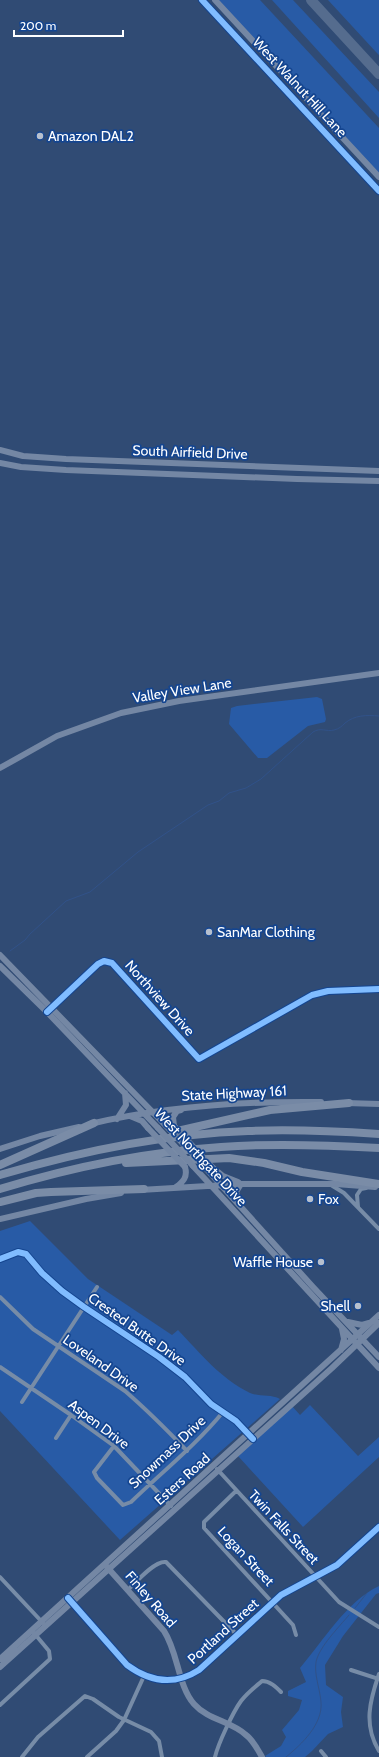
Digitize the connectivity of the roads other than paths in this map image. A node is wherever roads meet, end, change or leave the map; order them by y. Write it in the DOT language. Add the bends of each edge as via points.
graph roads {
  1 [pos="202,0"];
  2 [pos="215,0"];
  3 [pos="262,50"];
  4 [pos="255,56"];
  5 [pos="379,177"];
  6 [pos="379,191"];
  7 [pos="0,450"];
  8 [pos="97,460"];
  9 [pos="0,462"];
  10 [pos="379,471"];
  11 [pos="97,472"];
  12 [pos="379,480"];
  13 [pos="379,673"];
  14 [pos="0,768"];
  15 [pos="0,955"];
  16 [pos="0,966"];
  17 [pos="379,989"];
  18 [pos="50,1010"];
  19 [pos="125,1093"];
  20 [pos="349,1103"];
  21 [pos="379,1104"];
  22 [pos="184,1108"];
  23 [pos="153,1111"];
  24 [pos="144,1113"];
  25 [pos="130,1116"];
  26 [pos="116,1119"];
  27 [pos="94,1123"];
  28 [pos="379,1134"];
  29 [pos="123,1145"];
  30 [pos="379,1148"];
  31 [pos="0,1149"];
  32 [pos="98,1164"];
  33 [pos="0,1165"];
  34 [pos="0,1175"];
  35 [pos="241,1184"];
  36 [pos="330,1184"];
  37 [pos="210,1185"];
  38 [pos="221,1185"];
  39 [pos="377,1186"];
  40 [pos="176,1187"];
  41 [pos="0,1189"];
  42 [pos="144,1189"];
  43 [pos="0,1202"];
  44 [pos="242,1207"];
  45 [pos="358,1207"];
  46 [pos="0,1219"];
  47 [pos="379,1229"];
  48 [pos="0,1259"];
  49 [pos="97,1287"];
  50 [pos="311,1289"];
  51 [pos="0,1297"];
  52 [pos="84,1307"];
  53 [pos="379,1315"];
  54 [pos="346,1322"];
  55 [pos="372,1322"];
  56 [pos="379,1323"];
  57 [pos="342,1328"];
  58 [pos="360,1336"];
  59 [pos="355,1342"];
  60 [pos="59,1347"];
  61 [pos="341,1351"];
  62 [pos="379,1357"];
  63 [pos="0,1367"];
  64 [pos="379,1368"];
  65 [pos="31,1388"];
  66 [pos="22,1402"];
  67 [pos="223,1412"];
  68 [pos="71,1415"];
  69 [pos="251,1437"];
  70 [pos="56,1438"];
  71 [pos="114,1446"];
  72 [pos="187,1451"];
  73 [pos="216,1468"];
  74 [pos="150,1483"];
  75 [pos="236,1491"];
  76 [pos="172,1508"];
  77 [pos="379,1527"];
  78 [pos="107,1567"];
  79 [pos="0,1577"];
  80 [pos="315,1577"];
  81 [pos="128,1590"];
  82 [pos="70,1600"];
  83 [pos="273,1602"];
  84 [pos="44,1624"];
  85 [pos="379,1626"];
  86 [pos="34,1633"];
  87 [pos="237,1635"];
  88 [pos="296,1635"];
  89 [pos="0,1659"];
  90 [pos="0,1667"];
  91 [pos="351,1670"];
  92 [pos="144,1676"];
  93 [pos="378,1677"];
  94 [pos="182,1678"];
  95 [pos="282,1692"];
  96 [pos="0,1706"];
  97 [pos="124,1720"];
  98 [pos="229,1724"];
  99 [pos="321,1751"];
  100 [pos="379,1751"];
  101 [pos="91,1753"];
  102 [pos="22,1757"];
  103 [pos="87,1757"];
  104 [pos="95,1757"];
  105 [pos="162,1757"];
  106 [pos="215,1757"];
  107 [pos="262,1757"];
  108 [pos="326,1757"];
  1 -- 4 [label="main road, West Walnut Hill Lane"];
  2 -- 3 [label="main road, West Walnut Hill Lane"];
  3 -- 4 [label="main road"];
  3 -- 5 [label="main road, West Walnut Hill Lane"];
  4 -- 6 [label="main road, West Walnut Hill Lane"];
  7 -- 8 [label="main road, South Airfield Drive" via="23,456"];
  8 -- 10 [label="main road, South Airfield Drive"];
  8 -- 11 [label="main road"];
  9 -- 11 [label="main road, South Airfield Drive" via="22,467"];
  11 -- 12 [label="main road, South Airfield Drive" via="302,480"];
  13 -- 14 [label="main road, Valley View Lane" via="179,701 121,713 57,736"];
  15 -- 18 [label="main road, West Northgate Drive"];
  16 -- 18 [label="main road, West Northgate Drive"];
  17 -- 18 [label="street, Northview Drive" via="328,991 312,995 199,1059 112,964 104,961"];
  18 -- 19 [label="main road, West Northgate Drive"];
  18 -- 23 [label="main road, West Northgate Drive"];
  19 -- 24 [label="main road, West Northgate Drive"];
  19 -- 26 [label="main road" via="126,1105"];
  20 -- 21 [label="main road, State Highway 161"];
  20 -- 22 [label="main road, State Highway 161" via="282,1102"];
  20 -- 29 [label="highway" via="270,1110"];
  22 -- 23 [label="main road, State Highway 161"];
  22 -- 35 [label="main road, bridge" via="173,1117 174,1126 223,1176"];
  23 -- 24 [label="main road, State Highway 161"];
  23 -- 38 [label="main road, West Northgate Drive, bridge"];
  24 -- 25 [label="main road, State Highway 161"];
  24 -- 37 [label="main road, West Northgate Drive, bridge"];
  25 -- 26 [label="main road, State Highway 161"];
  25 -- 40 [label="main road, bridge" via="142,1121 185,1167 186,1176"];
  26 -- 27 [label="main road, State Highway 161"];
  27 -- 31 [label="main road, State Highway 161"];
  27 -- 33 [label="highway"];
  28 -- 29 [label="highway" via="319,1130 247,1131"];
  29 -- 34 [label="highway"];
  30 -- 32 [label="highway" via="295,1144 222,1147 156,1154"];
  32 -- 39 [label="highway" via="229,1158"];
  32 -- 41 [label="highway"];
  35 -- 36 [label="main road"];
  35 -- 38 [label="main road"];
  35 -- 44 [label="main road" via="236,1192"];
  36 -- 39 [label="main road"];
  36 -- 45 [label="street"];
  37 -- 38 [label="main road"];
  37 -- 40 [label="main road"];
  37 -- 50 [label="main road, West Northgate Drive"];
  38 -- 44 [label="main road, West Northgate Drive"];
  39 -- 45 [label="street" via="362,1189 356,1194"];
  40 -- 42 [label="main road"];
  42 -- 43 [label="highway" via="36,1193"];
  42 -- 46 [label="main road" via="86,1199"];
  44 -- 50 [label="main road, West Northgate Drive"];
  45 -- 47 [label="street"];
  48 -- 52 [label="street, Crested Butte Drive" via="18,1252 26,1254 42,1273"];
  49 -- 52 [label="street"];
  50 -- 54 [label="main road, West Northgate Drive"];
  50 -- 57 [label="main road, West Northgate Drive"];
  51 -- 60 [label="street, Loveland Drive" via="33,1329"];
  52 -- 60 [label="street"];
  52 -- 67 [label="street, Crested Butte Drive" via="159,1357"];
  53 -- 55 [label="main road, Esters Road"];
  54 -- 55 [label="main road" via="362,1325"];
  54 -- 58 [label="main road, West Northgate Drive"];
  55 -- 58 [label="main road, Esters Road"];
  56 -- 58 [label="main road, Esters Road"];
  57 -- 59 [label="main road, West Northgate Drive"];
  57 -- 61 [label="main road" via="344,1339"];
  58 -- 59 [label="main road, Esters Road"];
  58 -- 62 [label="main road, West Northgate Drive"];
  59 -- 61 [label="main road, Esters Road"];
  59 -- 64 [label="main road, West Northgate Drive"];
  59 -- 69 [label="main road, Esters Road"];
  60 -- 65 [label="street"];
  60 -- 72 [label="street, Loveland Drive" via="129,1395"];
  61 -- 69 [label="main road, Esters Road"];
  63 -- 65 [label="street, Aspen Drive"];
  65 -- 66 [label="street"];
  65 -- 68 [label="street, Aspen Drive"];
  67 -- 69 [label="street, Crested Butte Drive"];
  67 -- 72 [label="street, Snowmass Drive"];
  68 -- 70 [label="street"];
  68 -- 71 [label="street, Aspen Drive"];
  69 -- 73 [label="main road, Esters Road"];
  71 -- 74 [label="street, Aspen Drive"];
  71 -- 74 [label="street, Snowmass Drive" via="94,1472 123,1505 131,1502"];
  72 -- 74 [label="street, Snowmass Drive"];
  73 -- 75 [label="street, Twin Falls Street"];
  73 -- 76 [label="main road, Esters Road"];
  74 -- 76 [label="street, Aspen Drive"];
  75 -- 80 [label="street, Twin Falls Street"];
  75 -- 83 [label="street, Logan Street" via="203,1524 204,1528"];
  76 -- 78 [label="main road, Esters Road"];
  77 -- 80 [label="street, Portland Street" via="337,1565"];
  78 -- 81 [label="main road, Finley Road"];
  78 -- 82 [label="main road, Esters Road"];
  79 -- 84 [label="street"];
  80 -- 83 [label="street, Portland Street"];
  80 -- 85 [label="street, Twin Falls Street" via="339,1602"];
  81 -- 87 [label="street" via="156,1564 166,1562"];
  81 -- 94 [label="main road, Finley Road" via="164,1631 170,1641"];
  82 -- 84 [label="main road, Esters Road"];
  82 -- 92 [label="street, Portland Street" via="127,1665"];
  83 -- 87 [label="street, Portland Street"];
  83 -- 88 [label="street" via="293,1625"];
  84 -- 86 [label="main road, Esters Road"];
  86 -- 89 [label="main road, Esters Road"];
  86 -- 90 [label="main road, Esters Road"];
  86 -- 96 [label="street" via="49,1651 50,1659"];
  87 -- 94 [label="street, Portland Street" via="199,1670"];
  91 -- 93 [label="street"];
  92 -- 94 [label="street, Portland Street" via="162,1681"];
  92 -- 97 [label="street"];
  93 -- 100 [label="street" via="372,1694 370,1721 371,1732"];
  94 -- 98 [label="main road, Finley Road" via="190,1698 199,1710"];
  95 -- 98 [label="street" via="276,1686 262,1681 242,1701"];
  97 -- 101 [label="street" via="110,1738"];
  97 -- 102 [label="street" via="94,1699 85,1696 38,1737"];
  97 -- 105 [label="street" via="141,1726 156,1736"];
  98 -- 106 [label="street"];
  98 -- 107 [label="main road, Finley Road" via="247,1735"];
  99 -- 108 [label="street"];
  101 -- 103 [label="street"];
  101 -- 104 [label="street"];
}
